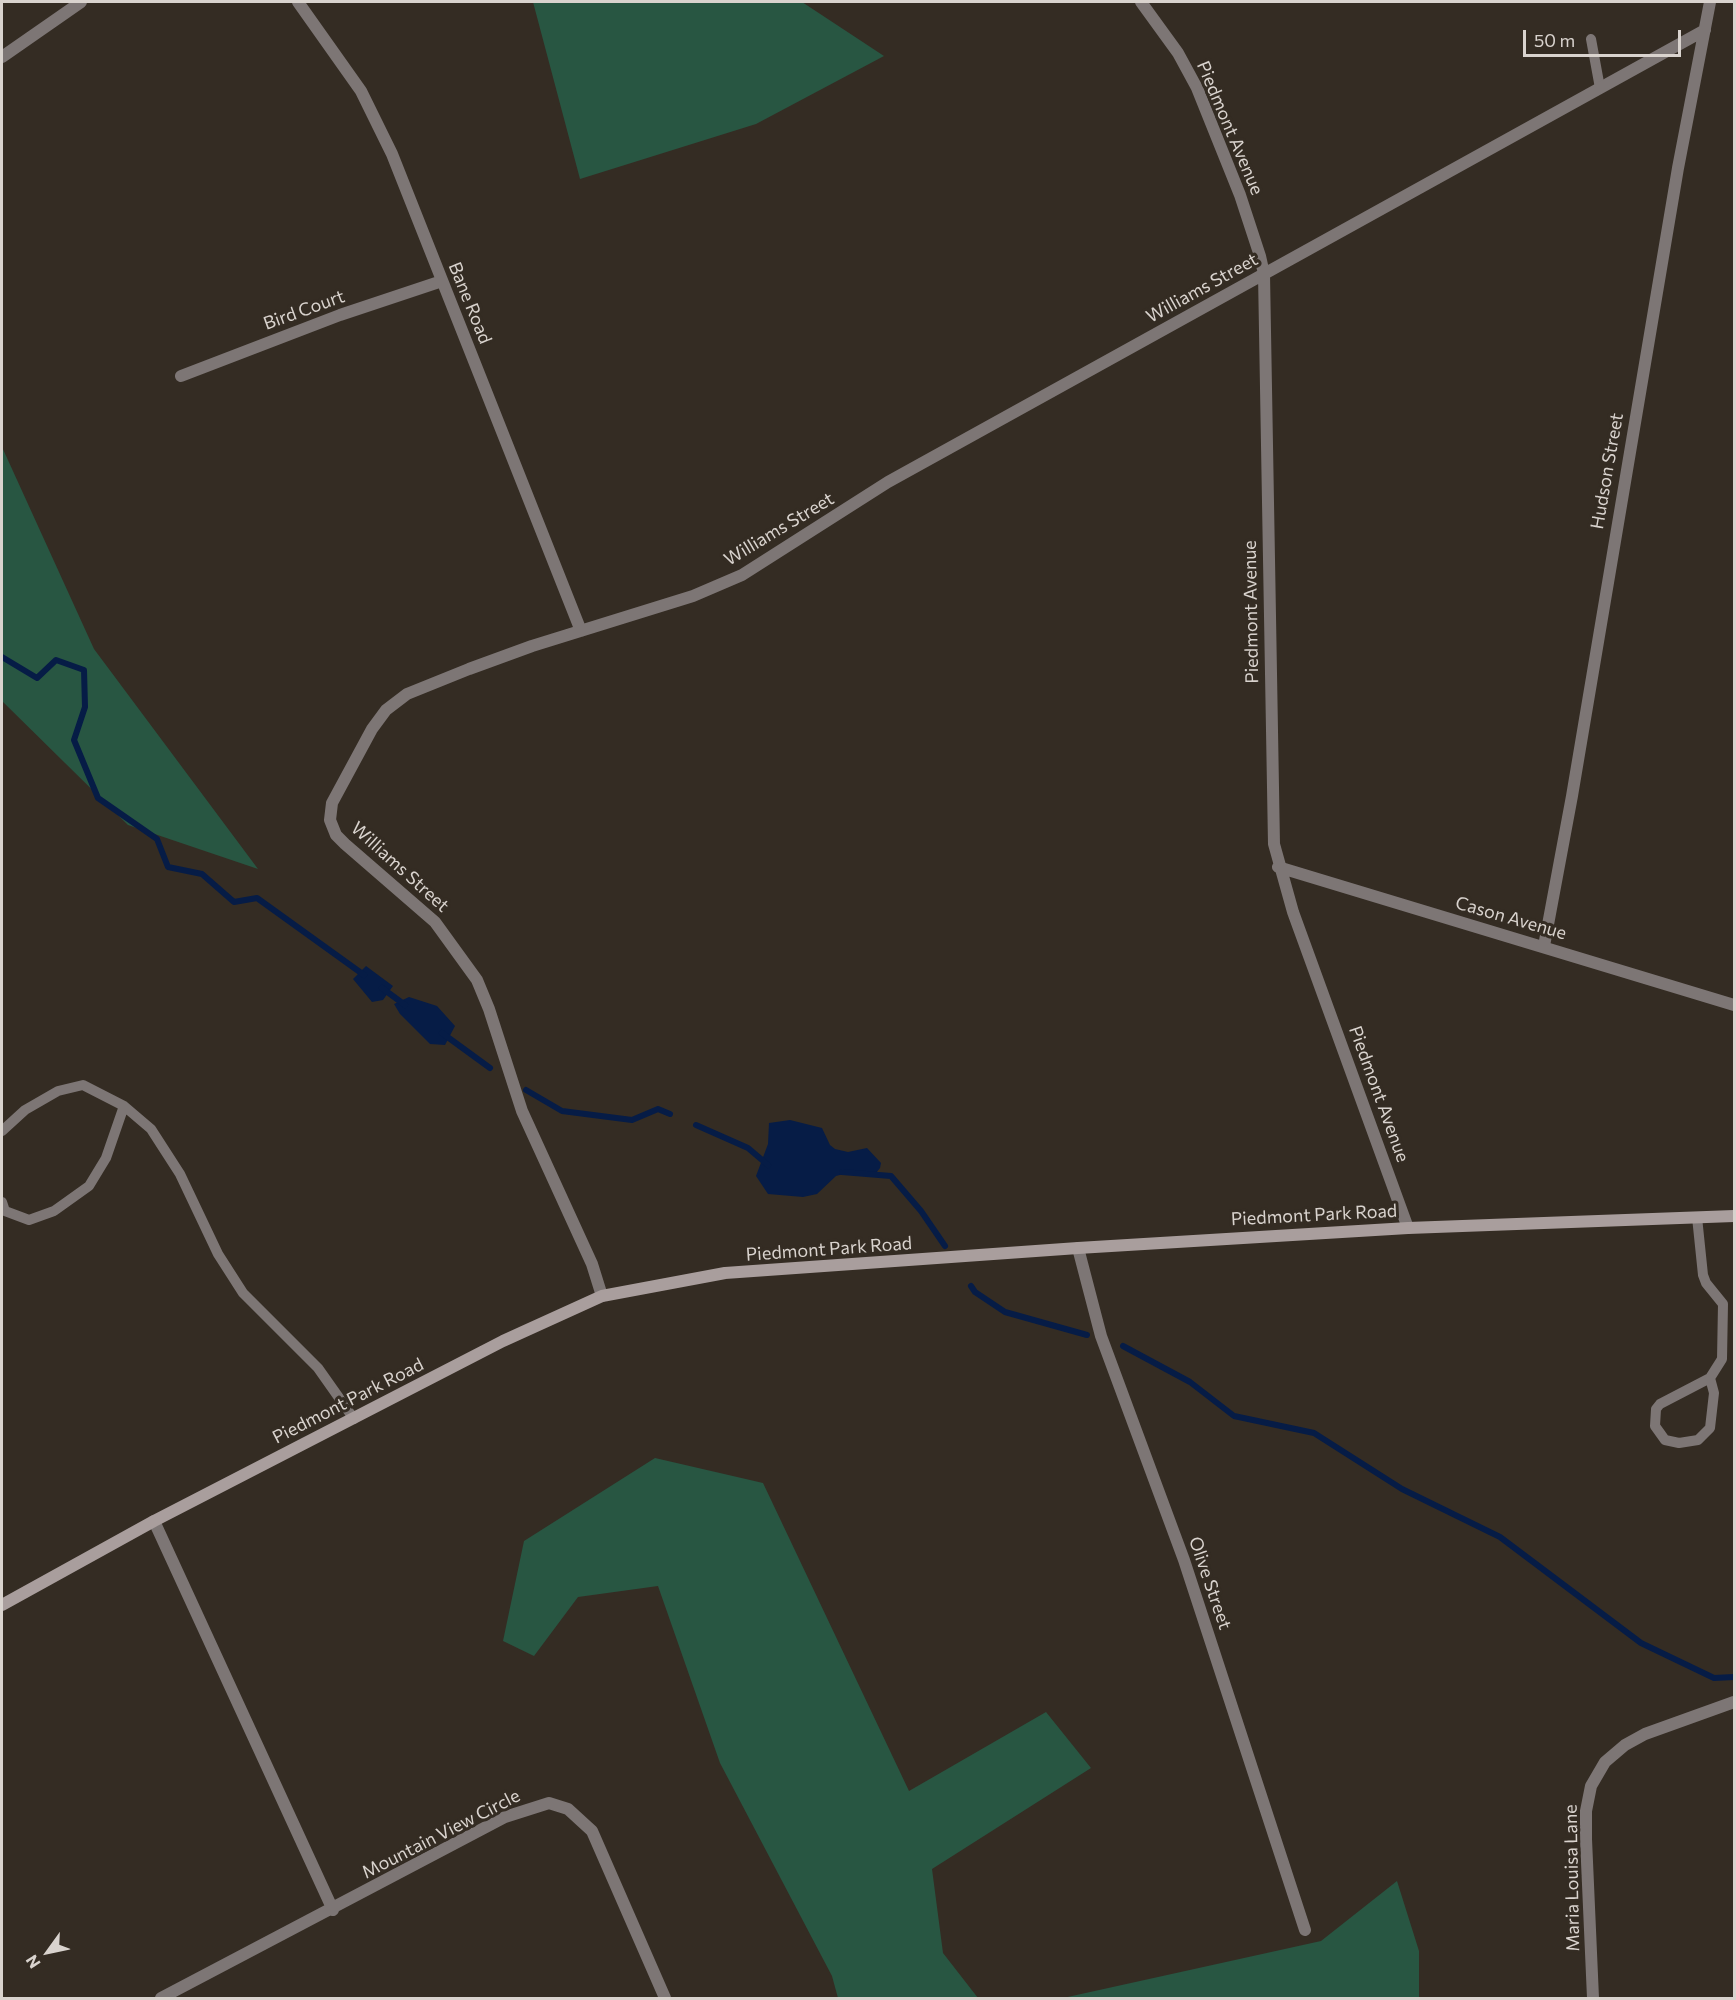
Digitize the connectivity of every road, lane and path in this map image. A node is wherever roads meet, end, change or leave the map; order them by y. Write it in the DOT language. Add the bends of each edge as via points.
graph roads {
  1 [pos="81,2"];
  2 [pos="298,2"];
  3 [pos="1141,2"];
  4 [pos="1710,2"];
  5 [pos="1705,30"];
  6 [pos="1591,39"];
  7 [pos="2,57"];
  8 [pos="1600,88"];
  9 [pos="1264,274"];
  10 [pos="442,281"];
  11 [pos="181,375"];
  12 [pos="581,631"];
  13 [pos="1278,867"];
  14 [pos="1544,946"];
  15 [pos="1734,1005"];
  16 [pos="124,1106"];
  17 [pos="2,1131"];
  18 [pos="2,1202"];
  19 [pos="1734,1216"];
  20 [pos="1697,1217"];
  21 [pos="1408,1228"];
  22 [pos="1078,1248"];
  23 [pos="602,1296"];
  24 [pos="1710,1378"];
  25 [pos="354,1419"];
  26 [pos="154,1521"];
  27 [pos="2,1605"];
  28 [pos="1734,1702"];
  29 [pos="333,1910"];
  30 [pos="1305,1930"];
  31 [pos="161,1998"];
  32 [pos="665,1998"];
  33 [pos="1593,1998"];
  1 -- 7 [label="street"];
  2 -- 10 [label="street, Bane Road" via="361,91 392,154"];
  3 -- 9 [label="street, Piedmont Avenue" via="1178,53 1197,88 1240,195"];
  4 -- 5 [label="street, Hudson Street"];
  5 -- 8 [label="street, Williams Street"];
  5 -- 14 [label="street, Hudson Street"];
  6 -- 8 [label="lane"];
  8 -- 9 [label="street, Williams Street"];
  9 -- 12 [label="street, Williams Street" via="888,482 742,575 693,596"];
  9 -- 13 [label="street, Piedmont Avenue" via="1272,813"];
  10 -- 11 [label="street, Bird Court"];
  10 -- 12 [label="street, Bane Road"];
  12 -- 23 [label="street, Williams Street" via="406,694 386,710 372,729 329,811 336,835 435,922 477,980 522,1111 592,1264"];
  13 -- 14 [label="street, Cason Avenue"];
  13 -- 21 [label="street, Piedmont Avenue"];
  14 -- 15 [label="street, Cason Avenue"];
  16 -- 17 [label="lane" via="83,1085 58,1091 25,1110"];
  16 -- 18 [label="lane" via="106,1158 89,1186 54,1211 29,1220 5,1211"];
  16 -- 25 [label="lane" via="151,1129 180,1174 218,1254 243,1293 318,1368"];
  19 -- 20 [label="street, Piedmont Park Road"];
  20 -- 21 [label="street, Piedmont Park Road"];
  20 -- 24 [label="lane" via="1703,1275 1723,1304 1722,1359"];
  21 -- 22 [label="street, Piedmont Park Road"];
  22 -- 23 [label="street, Piedmont Park Road" via="725,1273"];
  22 -- 30 [label="street, Olive Street" via="1101,1336 1184,1560"];
  23 -- 25 [label="street, Piedmont Park Road" via="503,1341"];
  24 -- 24 [label="lane" via="1656,1409 1655,1426 1665,1440 1698,1440 1710,1428 1714,1393"];
  25 -- 26 [label="street, Piedmont Park Road"];
  26 -- 27 [label="street, Piedmont Park Road"];
  26 -- 29 [label="street"];
  28 -- 33 [label="street, Maria Louisa Lane" via="1625,1745 1605,1762 1594,1780 1586,1820"];
  29 -- 31 [label="street, Mountain View Circle"];
  29 -- 32 [label="street, Mountain View Circle" via="505,1817 538,1804 559,1805 592,1831"];
}
